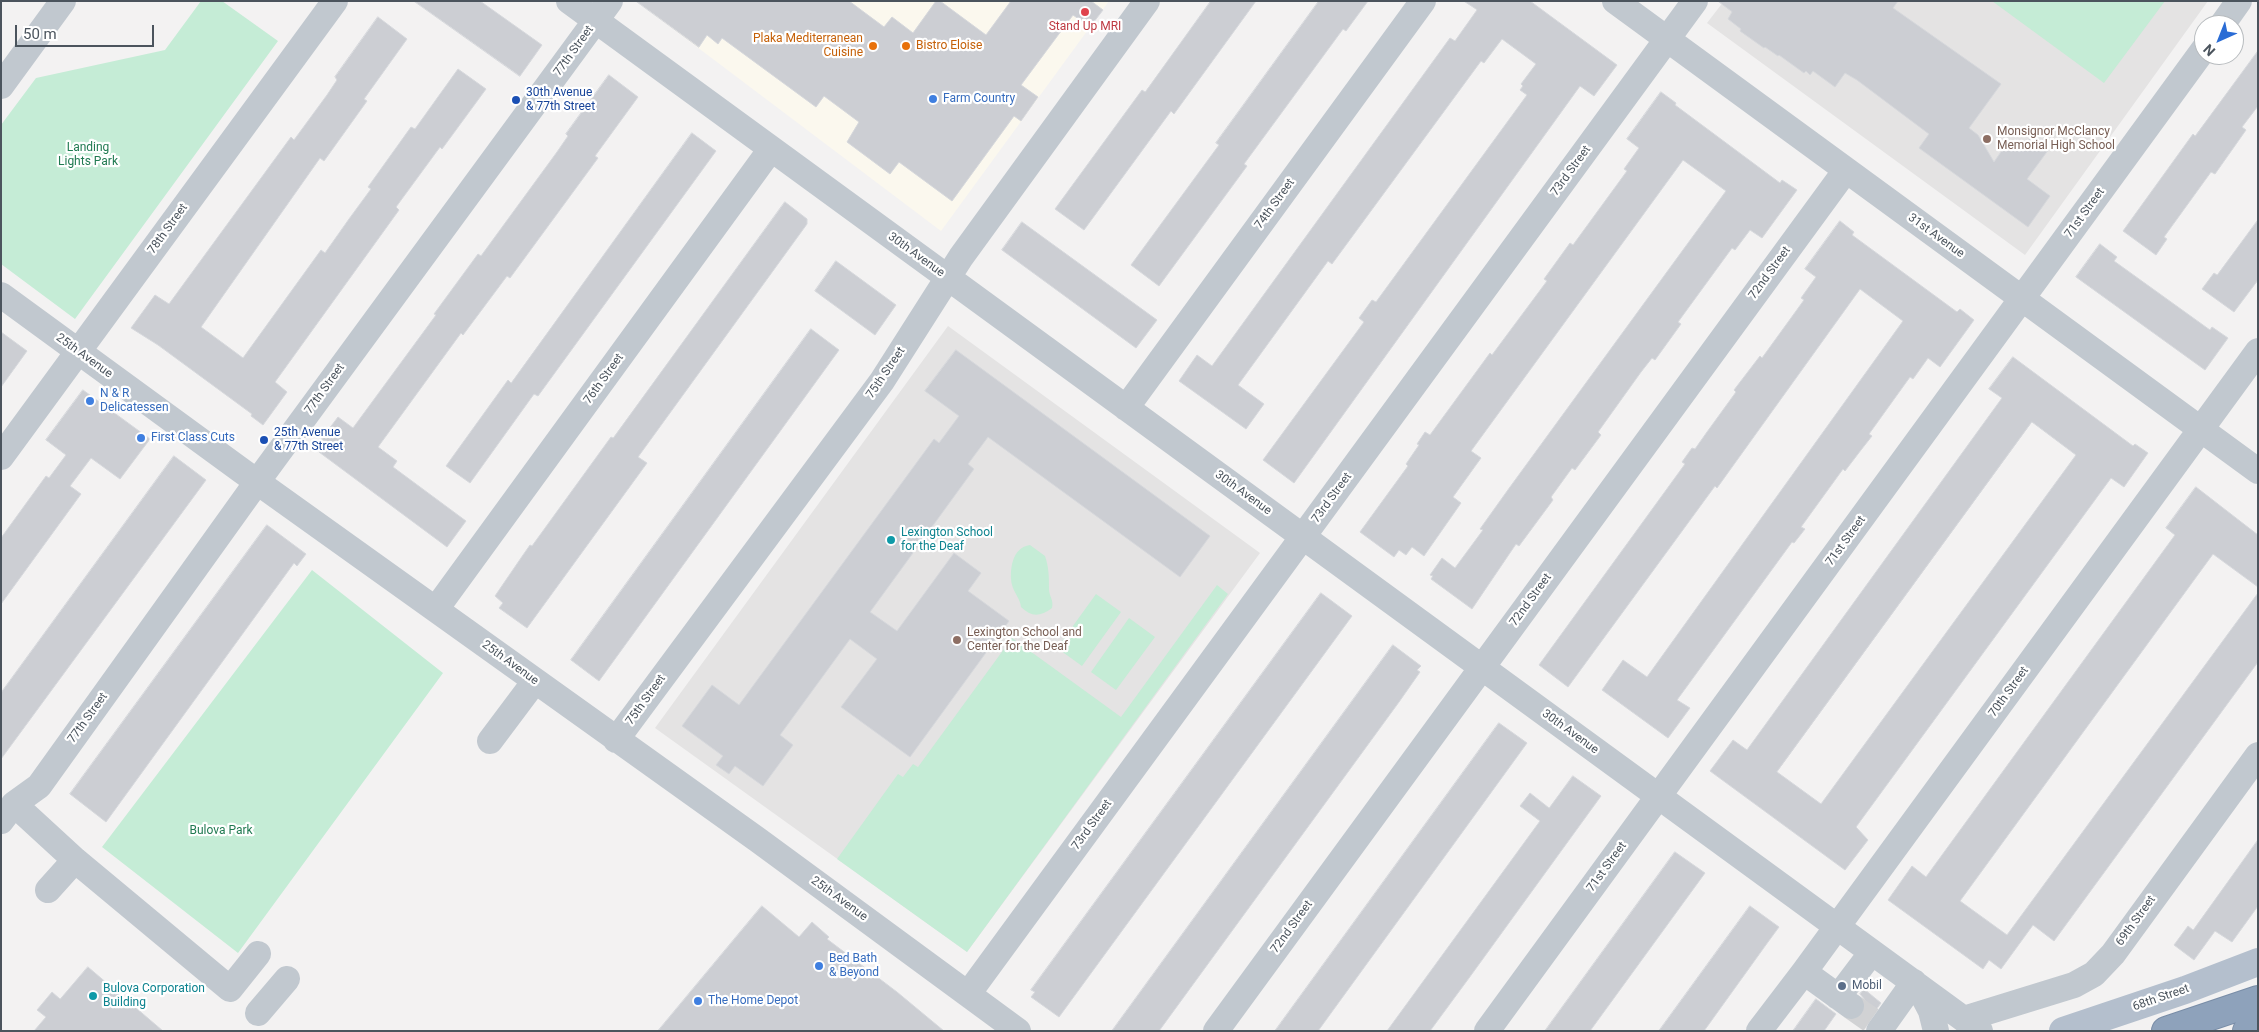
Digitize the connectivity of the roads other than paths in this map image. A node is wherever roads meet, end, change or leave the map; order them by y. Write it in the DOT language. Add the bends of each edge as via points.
graph roads {
  1 [pos="63,1"];
  2 [pos="335,1"];
  3 [pos="569,1"];
  4 [pos="1147,1"];
  5 [pos="1424,1"];
  6 [pos="1615,1"];
  7 [pos="1695,1"];
  8 [pos="2239,1"];
  9 [pos="603,11"];
  10 [pos="2229,15"];
  11 [pos="1668,40"];
  12 [pos="2194,63"];
  13 [pos="1,86"];
  14 [pos="772,149"];
  15 [pos="1846,170"];
  16 [pos="947,278"];
  17 [pos="1,295"];
  18 [pos="2022,299"];
  19 [pos="2258,351"];
  20 [pos="78,353"];
  21 [pos="1126,408"];
  22 [pos="2201,429"];
  23 [pos="1,457"];
  24 [pos="2258,471"];
  25 [pos="258,482"];
  26 [pos="1303,537"];
  27 [pos="436,609"];
  28 [pos="1482,667"];
  29 [pos="535,681"];
  30 [pos="616,740"];
  31 [pos="490,741"];
  32 [pos="2258,755"];
  33 [pos="1659,797"];
  34 [pos="8,812"];
  35 [pos="75,860"];
  36 [pos="48,890"];
  37 [pos="1837,927"];
  38 [pos="1872,952"];
  39 [pos="258,954"];
  40 [pos="2258,962"];
  41 [pos="1804,972"];
  42 [pos="287,979"];
  43 [pos="1916,984"];
  44 [pos="968,994"];
  45 [pos="2258,1000"];
  46 [pos="258,1013"];
  47 [pos="1864,1016"];
  48 [pos="1972,1025"];
  49 [pos="2258,1027"];
  50 [pos="1018,1031"];
  51 [pos="1216,1031"];
  52 [pos="1487,1031"];
  53 [pos="1759,1031"];
  54 [pos="1936,1031"];
  55 [pos="2062,1031"];
  56 [pos="2166,1031"];
  57 [pos="2247,1031"];
  1 -- 13 [label="street"];
  2 -- 20 [label="street, 78th Street"];
  3 -- 9 [label="street, 30th Avenue"];
  4 -- 16 [label="street, 75th Street"];
  5 -- 21 [label="street, 74th Street"];
  6 -- 11 [label="street, 31st Avenue"];
  7 -- 11 [label="street, 73rd Street"];
  8 -- 10 [label="street"];
  9 -- 14 [label="street, 30th Avenue"];
  9 -- 25 [label="street, 77th Street"];
  11 -- 15 [label="street, 31st Avenue"];
  11 -- 26 [label="street, 73rd Street"];
  12 -- 18 [label="street, 71st Street"];
  14 -- 16 [label="street, 30th Avenue"];
  14 -- 27 [label="street, 76th Street"];
  15 -- 18 [label="street, 31st Avenue"];
  15 -- 28 [label="street, 72nd Street"];
  16 -- 21 [label="street, 30th Avenue"];
  16 -- 30 [label="street, 75th Street" via="882,380"];
  17 -- 20 [label="street, 25th Avenue"];
  18 -- 22 [label="street, 31st Avenue"];
  18 -- 33 [label="street, 71st Street"];
  19 -- 22 [label="street, 70th Street"];
  20 -- 23 [label="street, 78th Street"];
  20 -- 25 [label="street, 25th Avenue"];
  21 -- 26 [label="street, 30th Avenue"];
  22 -- 24 [label="street, 31st Avenue"];
  22 -- 37 [label="street, 70th Street"];
  25 -- 27 [label="street, 25th Avenue"];
  25 -- 34 [label="street, 77th Street" via="39,786"];
  26 -- 28 [label="street, 30th Avenue"];
  26 -- 44 [label="street, 73rd Street"];
  27 -- 29 [label="street, 25th Avenue"];
  28 -- 33 [label="street, 30th Avenue"];
  28 -- 51 [label="street, 72nd Street"];
  29 -- 30 [label="street, 25th Avenue"];
  29 -- 31 [label="street"];
  30 -- 44 [label="street, 25th Avenue"];
  32 -- 48 [label="street, 69th Street" via="2113,954 2094,974"];
  33 -- 37 [label="street, 30th Avenue"];
  33 -- 52 [label="street, 71st Street"];
  34 -- 35 [label="street"];
  35 -- 36 [label="street"];
  35 -- 39 [label="street" via="230,989"];
  37 -- 38 [label="street, 30th Avenue"];
  37 -- 41 [label="street, 70th Street"];
  38 -- 43 [label="street, 30th Avenue"];
  38 -- 47 [label="street"];
  40 -- 55 [label="main road, 68th Street"];
  41 -- 47 [label="street"];
  41 -- 53 [label="street, 70th Street"];
  42 -- 46 [label="street"];
  43 -- 47 [label="street"];
  43 -- 48 [label="street, 30th Avenue"];
  43 -- 54 [label="street, 30th Avenue" via="1931,1011"];
  44 -- 50 [label="street, 25th Avenue"];
  45 -- 56 [label="highway"];
  49 -- 57 [label="highway"];
}
